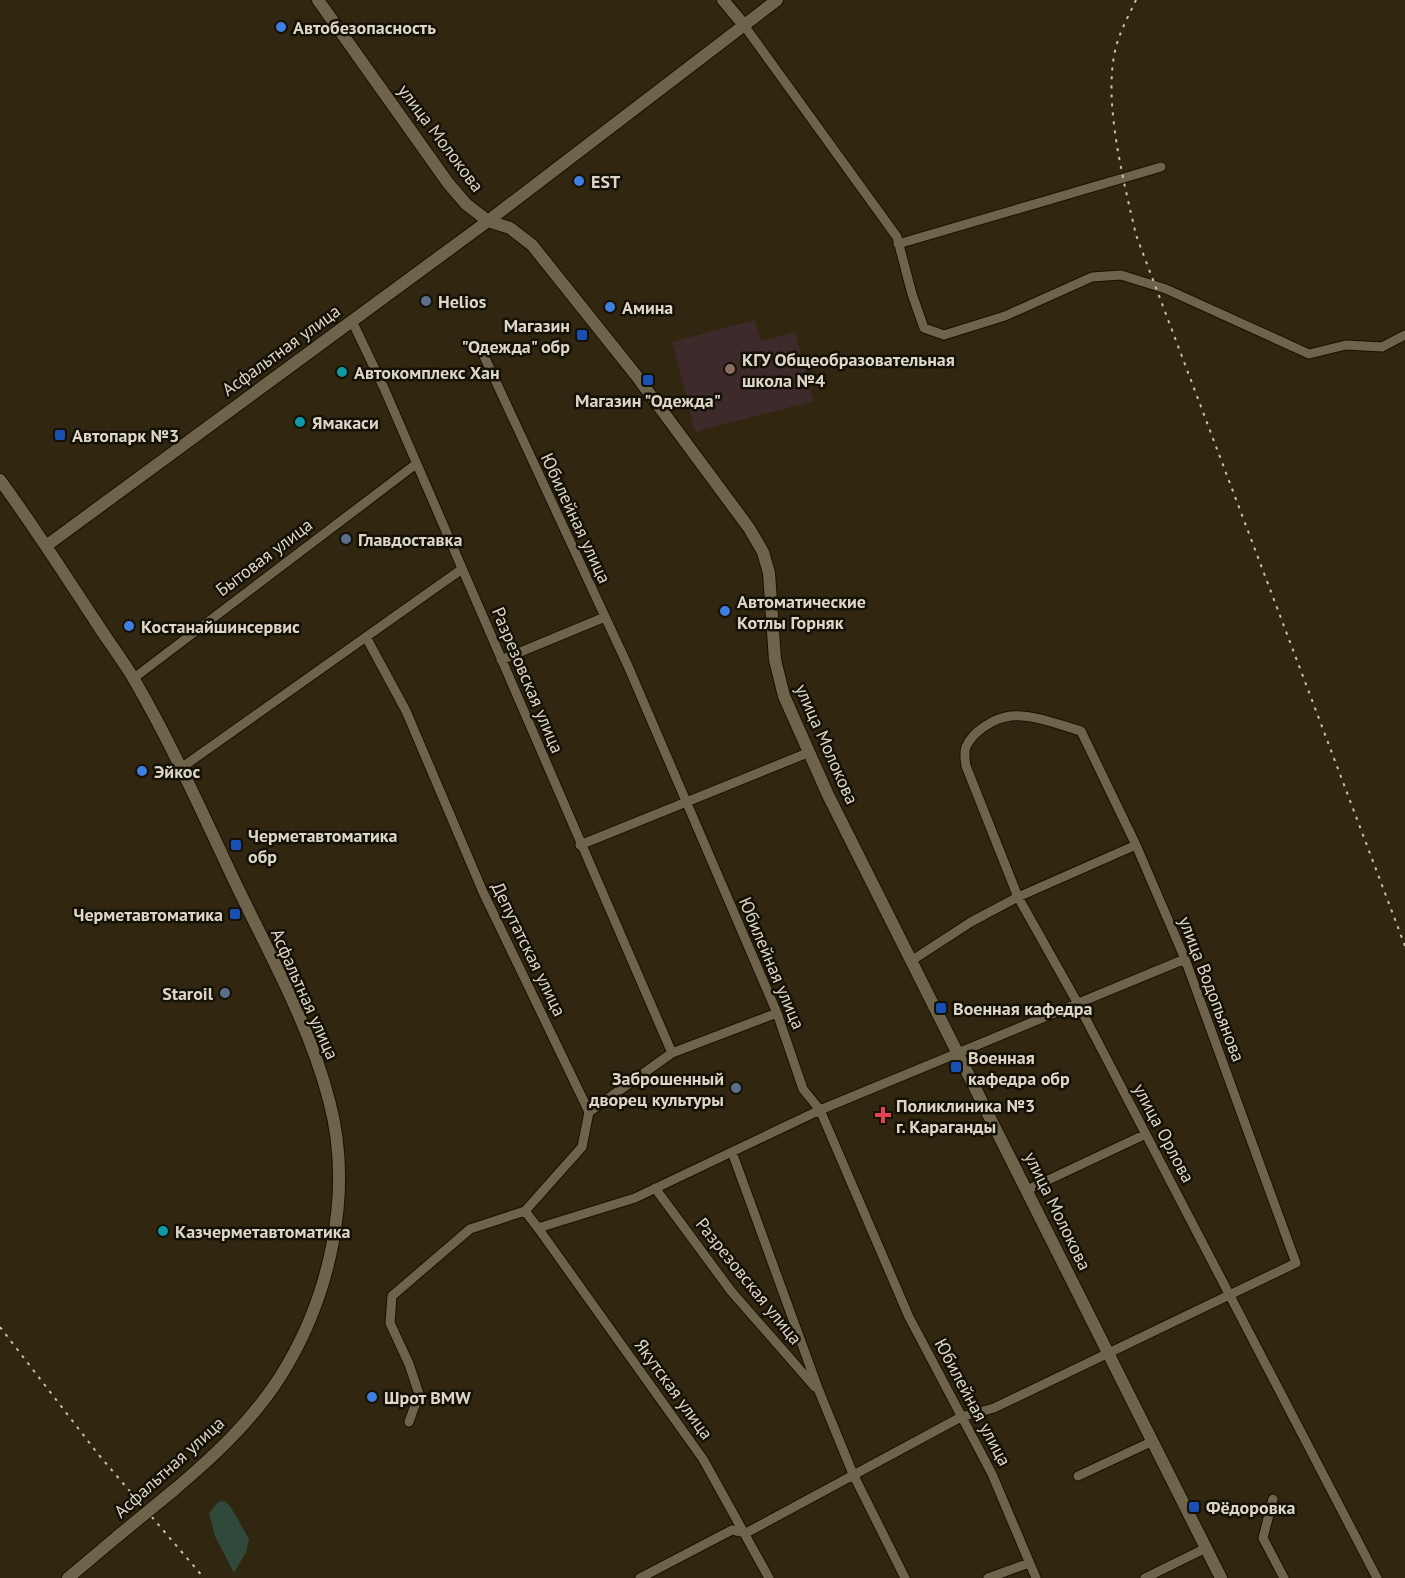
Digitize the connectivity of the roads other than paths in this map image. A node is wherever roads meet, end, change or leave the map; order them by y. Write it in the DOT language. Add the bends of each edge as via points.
graph roads {
  1 [pos="318,0"];
  2 [pos="723,0"];
  3 [pos="777,0"];
  4 [pos="743,24"];
  5 [pos="1161,168"];
  6 [pos="488,220"];
  7 [pos="898,243"];
  8 [pos="352,321"];
  9 [pos="1405,335"];
  10 [pos="484,356"];
  11 [pos="416,464"];
  12 [pos="0,480"];
  13 [pos="46,546"];
  14 [pos="462,569"];
  15 [pos="605,618"];
  16 [pos="366,637"];
  17 [pos="501,660"];
  18 [pos="134,678"];
  19 [pos="1012,716"];
  20 [pos="810,752"];
  21 [pos="181,768"];
  22 [pos="686,804"];
  23 [pos="580,845"];
  24 [pos="1136,845"];
  25 [pos="1018,897"];
  26 [pos="1185,959"];
  27 [pos="911,961"];
  28 [pos="1077,1002"];
  29 [pos="777,1013"];
  30 [pos="672,1053"];
  31 [pos="957,1053"];
  32 [pos="820,1110"];
  33 [pos="589,1112"];
  34 [pos="1146,1134"];
  35 [pos="732,1152"];
  36 [pos="655,1188"];
  37 [pos="1027,1190"];
  38 [pos="525,1212"];
  39 [pos="538,1228"];
  40 [pos="1228,1293"];
  41 [pos="1110,1352"];
  42 [pos="819,1391"];
  43 [pos="961,1417"];
  44 [pos="409,1422"];
  45 [pos="1154,1442"];
  46 [pos="853,1474"];
  47 [pos="1078,1476"];
  48 [pos="1274,1499"];
  49 [pos="746,1533"];
  50 [pos="1206,1548"];
  51 [pos="1029,1563"];
  52 [pos="68,1578"];
  53 [pos="640,1578"];
  54 [pos="769,1578"];
  55 [pos="905,1578"];
  56 [pos="988,1578"];
  57 [pos="1036,1578"];
  58 [pos="1145,1578"];
  59 [pos="1221,1578"];
  60 [pos="1284,1578"];
  61 [pos="1377,1578"];
  1 -- 6 [label="main road, улица Молокова" via="448,183 465,204"];
  2 -- 4 [label="main road"];
  3 -- 4 [label="main road, Асфальтная улица"];
  4 -- 6 [label="main road, Асфальтная улица"];
  4 -- 7 [label="street"];
  5 -- 7 [label="street"];
  6 -- 8 [label="main road, Асфальтная улица"];
  6 -- 20 [label="main road, улица Молокова" via="510,228 532,245 568,287 749,528 770,573 775,660 784,696"];
  7 -- 9 [label="street" via="924,328 944,335 1005,316 1092,277 1121,274 1166,289 1309,354 1346,345 1382,347"];
  8 -- 11 [label="street, Разрезовская улица"];
  8 -- 13 [label="main road, Асфальтная улица"];
  10 -- 15 [label="street, Юбилейная улица"];
  11 -- 14 [label="street, Разрезовская улица"];
  11 -- 18 [label="street, Бытовая улица"];
  12 -- 13 [label="main road"];
  13 -- 18 [label="main road, Асфальтная улица"];
  14 -- 16 [label="street"];
  14 -- 17 [label="street, Разрезовская улица"];
  15 -- 17 [label="street"];
  15 -- 22 [label="street, Юбилейная улица"];
  16 -- 21 [label="street"];
  16 -- 33 [label="street, Депутатская улица" via="406,711 483,892"];
  17 -- 23 [label="street, Разрезовская улица"];
  18 -- 21 [label="main road, Асфальтная улица"];
  19 -- 24 [label="street, улица Водопьянова" via="1081,731"];
  19 -- 25 [label="street, улица Орлова" via="988,724 965,748 966,766"];
  20 -- 22 [label="street"];
  20 -- 27 [label="main road, улица Молокова"];
  21 -- 52 [label="main road, Асфальтная улица, bridge" via="309,1040 330,1101 339,1176 333,1240 312,1315 273,1386 232,1437"];
  22 -- 23 [label="street"];
  22 -- 29 [label="street, Юбилейная улица"];
  23 -- 30 [label="street, Разрезовская улица"];
  24 -- 25 [label="street"];
  24 -- 26 [label="street, улица Водопьянова"];
  25 -- 27 [label="street"];
  25 -- 28 [label="street, улица Орлова"];
  26 -- 28 [label="street"];
  26 -- 40 [label="street, улица Водопьянова" via="1296,1263"];
  27 -- 31 [label="main road, улица Молокова"];
  28 -- 31 [label="street"];
  28 -- 34 [label="street, улица Орлова"];
  29 -- 30 [label="street"];
  29 -- 32 [label="street, Юбилейная улица" via="803,1089"];
  30 -- 33 [label="street"];
  31 -- 32 [label="street"];
  31 -- 37 [label="main road, улица Молокова"];
  32 -- 35 [label="street"];
  32 -- 43 [label="street, Юбилейная улица" via="909,1317"];
  33 -- 38 [label="street" via="582,1147"];
  34 -- 37 [label="street"];
  34 -- 40 [label="street, улица Орлова"];
  35 -- 36 [label="street"];
  35 -- 42 [label="street, Разрезовская улица"];
  36 -- 39 [label="street"];
  36 -- 42 [label="street, Разрезовская улица" via="731,1291"];
  37 -- 41 [label="main road, улица Молокова"];
  38 -- 39 [label="street, Якутская улица"];
  38 -- 44 [label="street" via="470,1229 392,1296 390,1323 410,1364 419,1394"];
  39 -- 49 [label="street, Якутская улица" via="703,1459"];
  40 -- 41 [label="street"];
  40 -- 61 [label="street, улица Орлова"];
  41 -- 43 [label="street" via="994,1408"];
  41 -- 45 [label="main road, улица Молокова"];
  42 -- 46 [label="street, Разрезовская улица"];
  43 -- 46 [label="street"];
  43 -- 51 [label="street, Юбилейная улица" via="992,1474"];
  45 -- 47 [label="street"];
  45 -- 50 [label="main road, улица Молокова"];
  46 -- 49 [label="street"];
  46 -- 55 [label="street, Разрезовская улица"];
  48 -- 60 [label="street" via="1263,1538"];
  49 -- 53 [label="street" via="732,1530"];
  49 -- 54 [label="street, Якутская улица"];
  50 -- 58 [label="street"];
  50 -- 59 [label="main road, улица Молокова"];
  51 -- 56 [label="street"];
  51 -- 57 [label="street, Юбилейная улица"];
}
